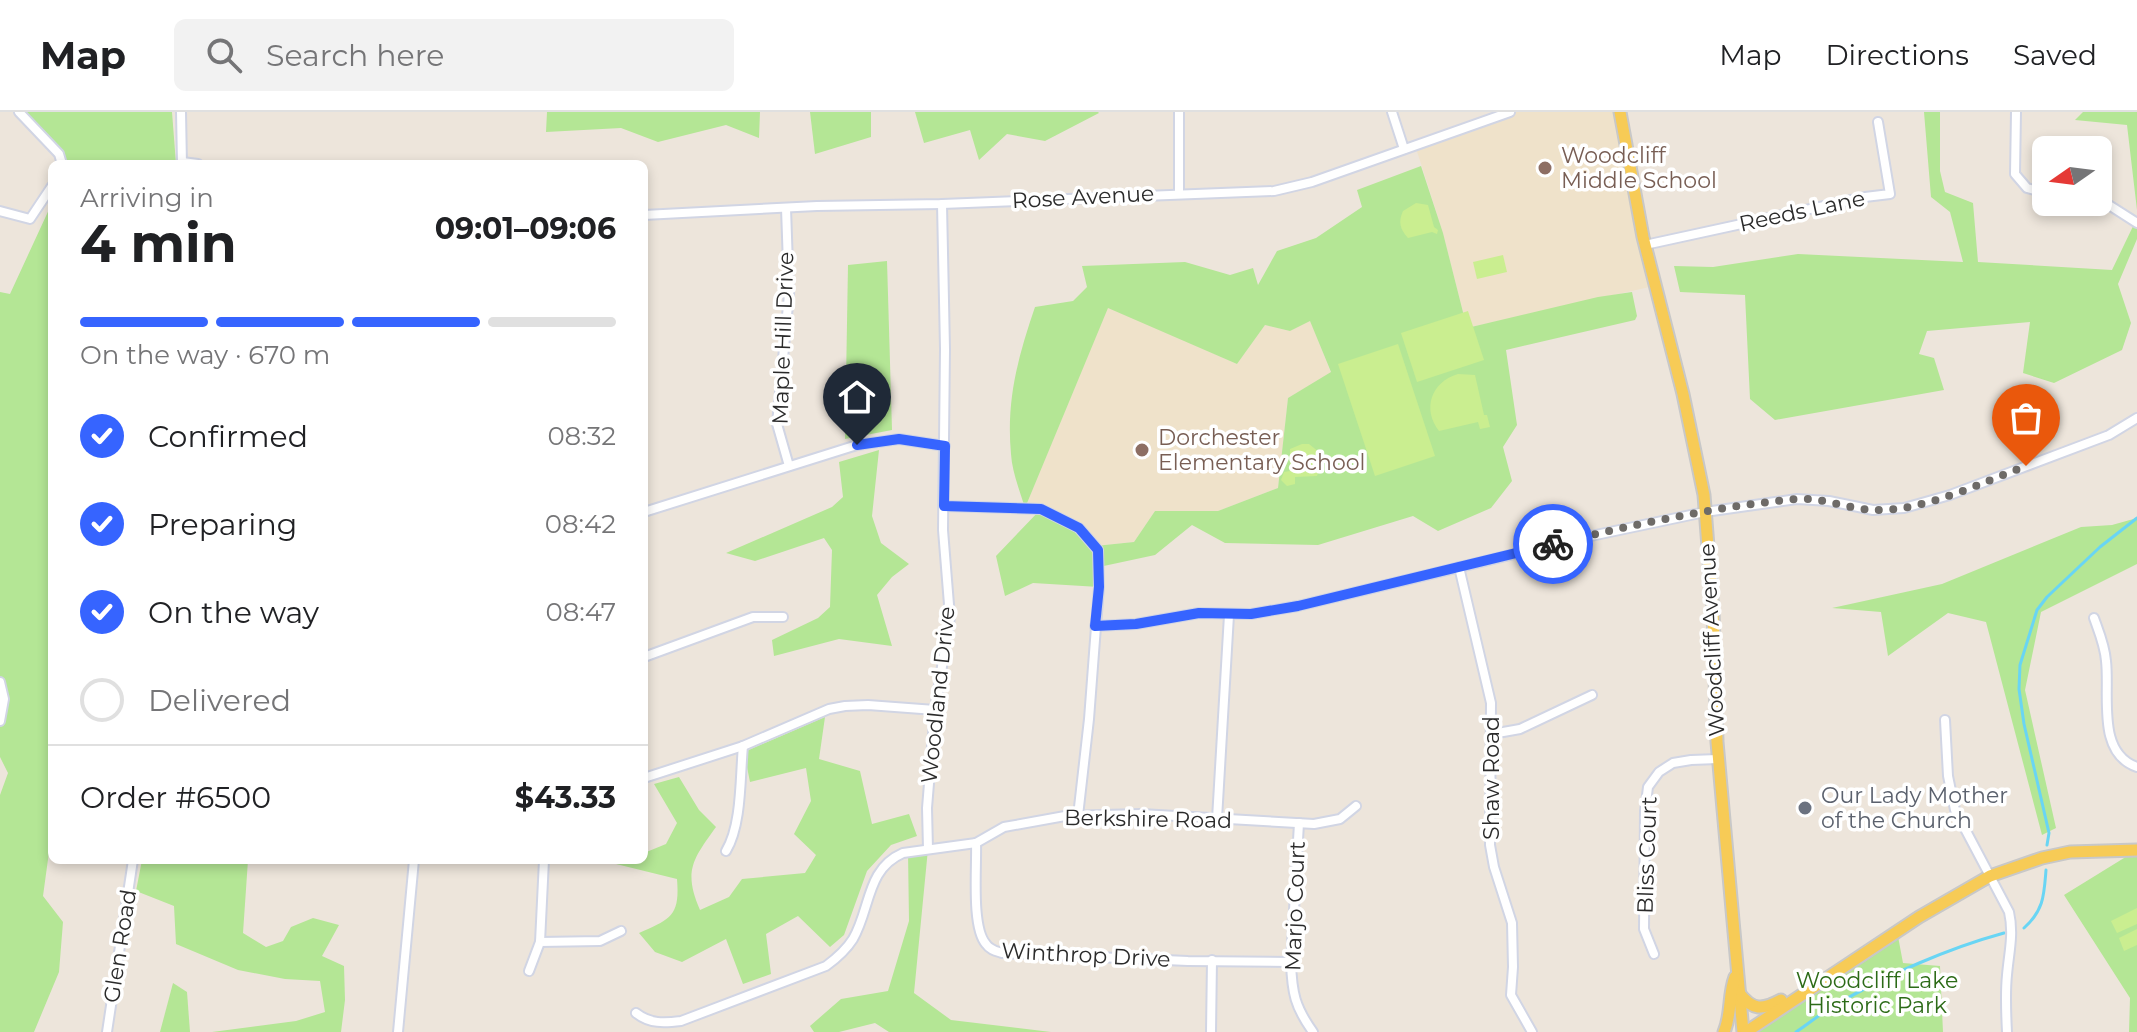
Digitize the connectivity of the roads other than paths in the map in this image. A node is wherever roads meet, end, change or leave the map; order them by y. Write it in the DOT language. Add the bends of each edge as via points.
graph roads {
  1 [pos="19,112"];
  2 [pos="181,112"];
  3 [pos="1179,112"];
  4 [pos="1392,112"];
  5 [pos="1510,112"];
  6 [pos="1620,112"];
  7 [pos="2016,112"];
  8 [pos="1878,122"];
  9 [pos="1404,149"];
  10 [pos="61,160"];
  11 [pos="182,160"];
  12 [pos="2032,189"];
  13 [pos="48,192"];
  14 [pos="1179,193"];
  15 [pos="942,204"];
  16 [pos="2112,207"];
  17 [pos="786,208"];
  18 [pos="0,211"];
  19 [pos="648,215"];
  20 [pos="2137,223"];
  21 [pos="1645,245"];
  22 [pos="2137,418"];
  23 [pos="945,446"];
  24 [pos="789,466"];
  25 [pos="944,506"];
  26 [pos="648,511"];
  27 [pos="1705,512"];
  28 [pos="1459,567"];
  29 [pos="1229,615"];
  30 [pos="783,617"];
  31 [pos="2094,618"];
  32 [pos="1095,626"];
  33 [pos="648,656"];
  34 [pos="0,682"];
  35 [pos="1592,695"];
  36 [pos="935,710"];
  37 [pos="1945,720"];
  38 [pos="0,721"];
  39 [pos="1492,734"];
  40 [pos="743,746"];
  41 [pos="1718,759"];
  42 [pos="2137,767"];
  43 [pos="648,777"];
  44 [pos="1356,806"];
  45 [pos="1078,816"];
  46 [pos="1217,819"];
  47 [pos="1299,823"];
  48 [pos="976,843"];
  49 [pos="928,849"];
  50 [pos="2137,850"];
  51 [pos="726,851"];
  52 [pos="132,864"];
  53 [pos="414,864"];
  54 [pos="544,864"];
  55 [pos="1990,876"];
  56 [pos="621,931"];
  57 [pos="540,942"];
  58 [pos="1654,954"];
  59 [pos="1212,960"];
  60 [pos="1291,962"];
  61 [pos="529,971"];
  62 [pos="1737,973"];
  63 [pos="1807,989"];
  64 [pos="1739,993"];
  65 [pos="636,1013"];
  66 [pos="107,1032"];
  67 [pos="398,1032"];
  68 [pos="1211,1032"];
  69 [pos="1313,1032"];
  70 [pos="1532,1032"];
  71 [pos="1724,1032"];
  72 [pos="1744,1032"];
  73 [pos="2007,1032"];
  1 -- 10 [label="street"];
  2 -- 11 [label="street"];
  3 -- 14 [label="street"];
  4 -- 9 [label="street"];
  5 -- 9 [label="street, Rose Avenue"];
  6 -- 21 [label="main road, Woodcliff Avenue"];
  7 -- 12 [label="street" via="2015,174"];
  8 -- 21 [label="street, Reeds Lane" via="1890,194"];
  9 -- 14 [label="street, Rose Avenue" via="1293,187"];
  13 -- 18 [label="street" via="30,219"];
  14 -- 15 [label="street, Rose Avenue"];
  15 -- 17 [label="street, Rose Avenue"];
  15 -- 23 [label="street, Woodland Drive"];
  16 -- 20 [label="street"];
  17 -- 19 [label="street, Rose Avenue"];
  17 -- 24 [label="street, Maple Hill Drive" via="789,294 777,424"];
  21 -- 27 [label="main road, Woodcliff Avenue" via="1686,406"];
  22 -- 27 [label="street" via="2109,435 1904,508 1873,510 1797,499"];
  23 -- 24 [label="street" via="880,441"];
  23 -- 25 [label="street, Woodland Drive"];
  24 -- 26 [label="street"];
  25 -- 32 [label="street" via="1041,509 1079,528 1098,550"];
  25 -- 36 [label="street, Woodland Drive" via="950,617"];
  27 -- 28 [label="street"];
  27 -- 41 [label="main road, Woodcliff Avenue"];
  28 -- 29 [label="street" via="1298,606"];
  28 -- 39 [label="street, Shaw Road" via="1487,680"];
  29 -- 32 [label="street" via="1199,613"];
  29 -- 46 [label="street"];
  30 -- 33 [label="street" via="753,617"];
  31 -- 42 [label="street" via="2106,658 2112,745"];
  32 -- 45 [label="street"];
  34 -- 38 [label="street"];
  35 -- 39 [label="street" via="1520,729"];
  36 -- 40 [label="street" via="845,706"];
  36 -- 49 [label="street, Woodland Drive"];
  37 -- 55 [label="street" via="1955,810"];
  39 -- 70 [label="street, Shaw Road" via="1490,845 1512,923 1511,995"];
  40 -- 43 [label="street"];
  40 -- 51 [label="street" via="735,826"];
  41 -- 58 [label="street, Bliss Court" via="1673,763 1648,787 1644,929"];
  41 -- 62 [label="main road, Woodcliff Avenue"];
  44 -- 47 [label="street, Berkshire Road" via="1329,823"];
  45 -- 46 [label="street, Berkshire Road"];
  45 -- 48 [label="street, Berkshire Road" via="1022,822"];
  46 -- 47 [label="street, Berkshire Road"];
  47 -- 60 [label="street, Marjo Court"];
  48 -- 49 [label="street, Berkshire Road"];
  48 -- 59 [label="street, Winthrop Drive" via="978,924 992,950"];
  49 -- 65 [label="street, Berkshire Road" via="893,857 880,869 853,939 826,966 681,1021 662,1024"];
  50 -- 55 [label="main road" via="2070,852"];
  52 -- 66 [label="street, Glen Road"];
  53 -- 67 [label="street"];
  54 -- 57 [label="street"];
  55 -- 63 [label="main road"];
  55 -- 73 [label="street" via="2009,912 2013,935"];
  56 -- 57 [label="street" via="600,941"];
  57 -- 61 [label="street"];
  59 -- 60 [label="street, Winthrop Drive"];
  59 -- 68 [label="street"];
  60 -- 69 [label="street, Marjo Court" via="1294,1002"];
  62 -- 64 [label="main road, Woodcliff Avenue"];
  62 -- 71 [label="main road"];
  63 -- 64 [label="main road" via="1759,1009"];
  63 -- 72 [label="main road"];
  64 -- 72 [label="main road, Woodcliff Avenue"];
}
